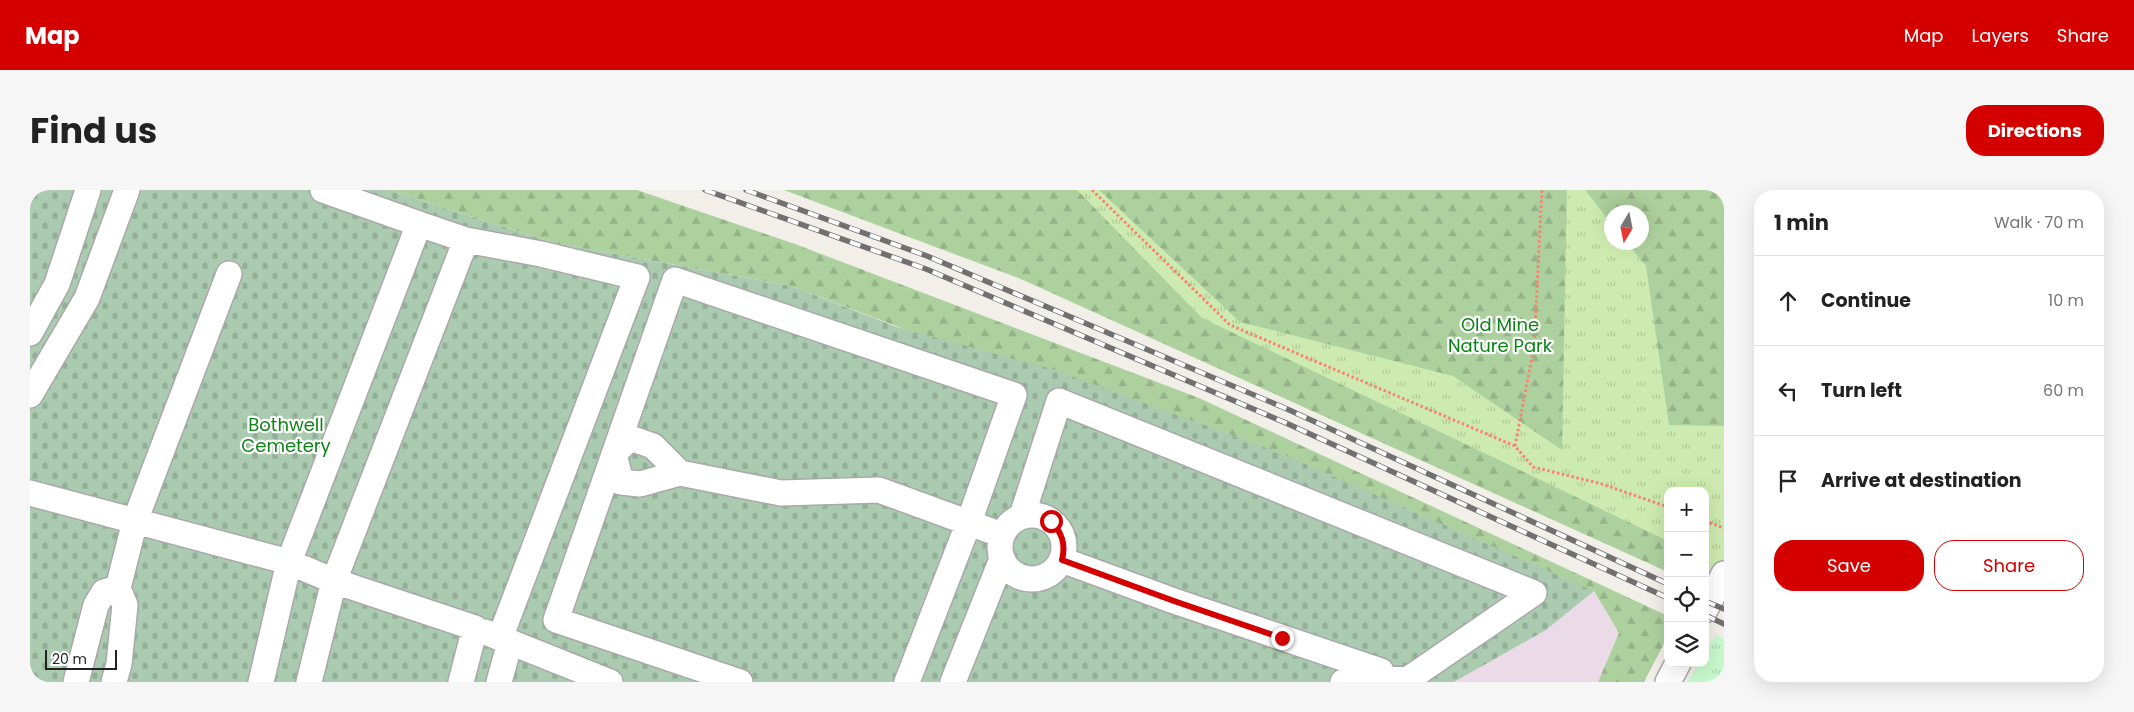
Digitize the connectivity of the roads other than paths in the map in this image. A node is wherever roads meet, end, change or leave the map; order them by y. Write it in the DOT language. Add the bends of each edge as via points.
graph roads {
  1 [pos="88,190"];
  2 [pos="126,190"];
  3 [pos="323,190"];
  4 [pos="419,224"];
  5 [pos="466,240"];
  6 [pos="229,274"];
  7 [pos="638,277"];
  8 [pos="675,280"];
  9 [pos="30,333"];
  10 [pos="30,396"];
  11 [pos="577,437"];
  12 [pos="614,454"];
  13 [pos="680,473"];
  14 [pos="30,493"];
  15 [pos="1022,516"];
  16 [pos="135,521"];
  17 [pos="969,522"];
  18 [pos="1002,535"];
  19 [pos="1002,559"];
  20 [pos="1062,560"];
  21 [pos="288,562"];
  22 [pos="1724,574"];
  23 [pos="334,581"];
  24 [pos="118,588"];
  25 [pos="1709,602"];
  26 [pos="475,628"];
  27 [pos="505,640"];
  28 [pos="1676,667"];
  29 [pos="1407,680"];
  30 [pos="76,682"];
  31 [pos="114,682"];
  32 [pos="261,682"];
  33 [pos="308,682"];
  34 [pos="461,682"];
  35 [pos="499,682"];
  36 [pos="610,682"];
  37 [pos="740,682"];
  38 [pos="907,682"];
  39 [pos="953,682"];
  40 [pos="1343,682"];
  41 [pos="1668,682"];
  1 -- 9 [label="lane" via="57,284"];
  2 -- 10 [label="lane" via="87,298"];
  3 -- 4 [label="lane"];
  4 -- 5 [label="lane"];
  4 -- 21 [label="lane"];
  5 -- 7 [label="lane"];
  5 -- 23 [label="lane"];
  6 -- 16 [label="lane"];
  7 -- 8 [label="lane" via="657,276"];
  7 -- 11 [label="lane"];
  8 -- 12 [label="lane"];
  8 -- 17 [label="lane" via="1014,395"];
  11 -- 12 [label="lane"];
  11 -- 27 [label="lane"];
  12 -- 13 [label="lane" via="630,438 653,446"];
  12 -- 13 [label="lane" via="621,482 640,484"];
  12 -- 37 [label="lane" via="556,620"];
  13 -- 17 [label="lane" via="781,493 879,490"];
  14 -- 16 [label="lane"];
  15 -- 18 [label="lane" via="1008,525"];
  15 -- 20 [label="lane" via="1044,517 1058,529 1063,539"];
  15 -- 29 [label="lane" via="1059,401 1534,593"];
  16 -- 21 [label="lane"];
  16 -- 24 [label="lane"];
  17 -- 18 [label="lane"];
  17 -- 38 [label="lane"];
  18 -- 19 [label="lane"];
  19 -- 20 [label="lane" via="1021,577 1032,579 1046,576"];
  19 -- 39 [label="lane"];
  20 -- 29 [label="lane"];
  21 -- 23 [label="lane"];
  21 -- 32 [label="lane"];
  22 -- 25 [label="lane"];
  23 -- 26 [label="lane"];
  23 -- 33 [label="lane"];
  24 -- 30 [label="lane" via="104,592 96,605"];
  24 -- 31 [label="lane" via="125,605"];
  26 -- 27 [label="lane"];
  26 -- 34 [label="lane"];
  27 -- 35 [label="lane"];
  27 -- 36 [label="lane"];
  28 -- 41 [label="lane"];
  29 -- 40 [label="lane" via="1357,676"];
}
